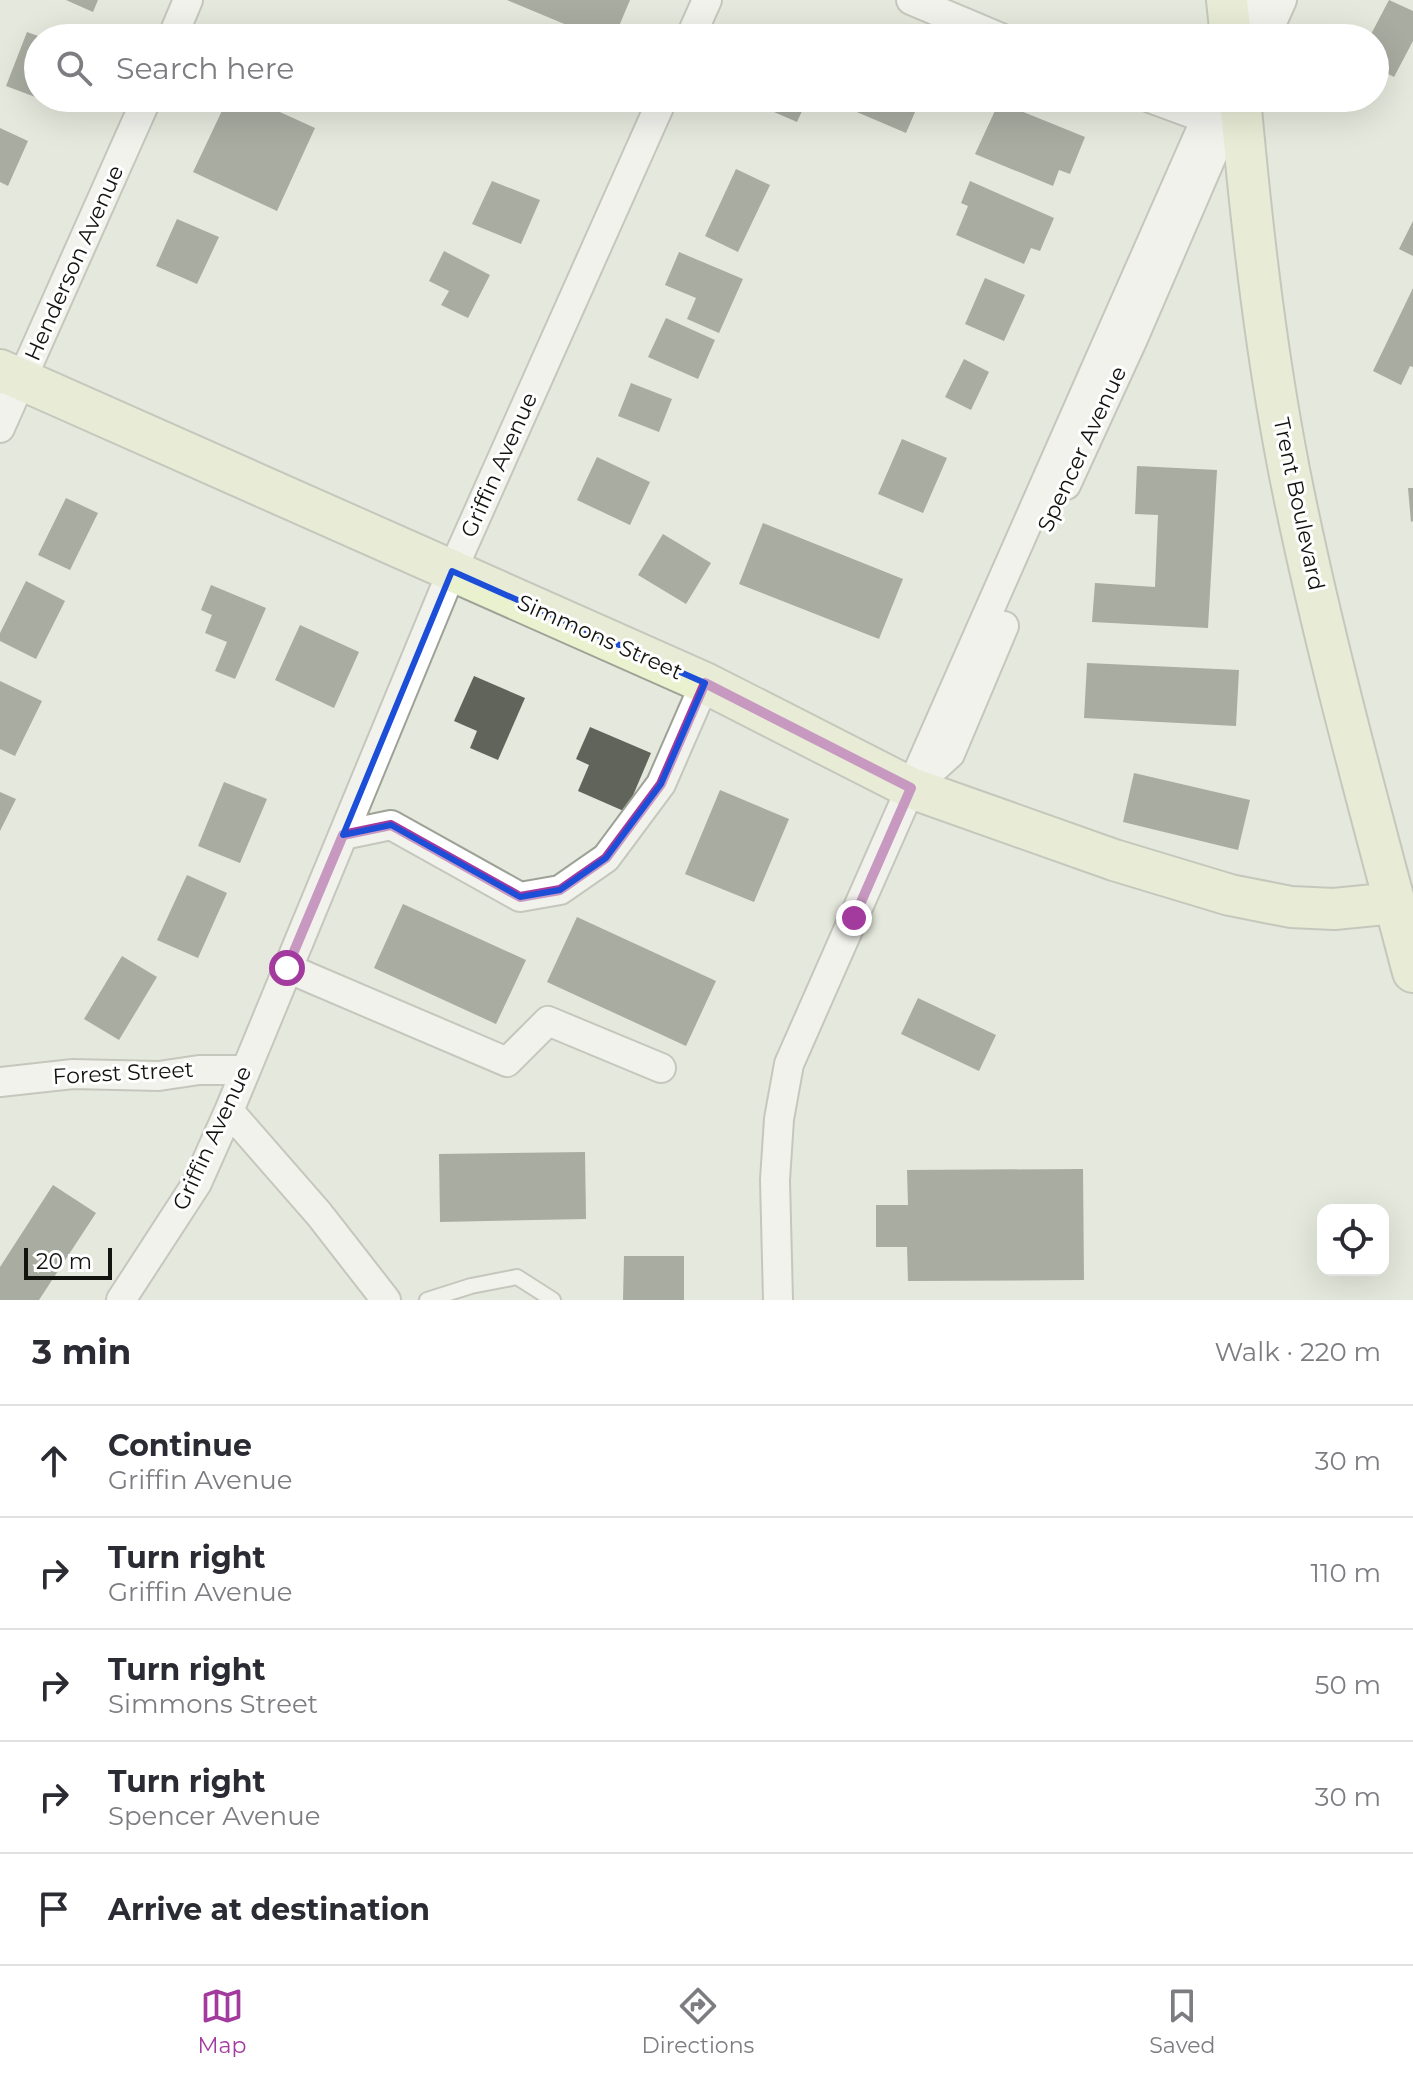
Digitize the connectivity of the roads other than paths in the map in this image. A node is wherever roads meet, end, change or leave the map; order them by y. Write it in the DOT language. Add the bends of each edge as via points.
graph roads {
  1 [pos="188,0"];
  2 [pos="707,0"];
  3 [pos="911,0"];
  4 [pos="1227,0"];
  5 [pos="1255,0"];
  6 [pos="1282,0"];
  7 [pos="178,24"];
  8 [pos="696,24"];
  9 [pos="968,24"];
  10 [pos="1230,24"];
  11 [pos="1244,24"];
  12 [pos="1271,24"];
  13 [pos="140,112"];
  14 [pos="657,112"];
  15 [pos="1209,112"];
  16 [pos="1233,112"];
  17 [pos="1240,112"];
  18 [pos="11,374"];
  19 [pos="0,428"];
  20 [pos="452,571"];
  21 [pos="705,683"];
  22 [pos="911,788"];
  23 [pos="343,835"];
  24 [pos="1395,903"];
  25 [pos="287,968"];
  26 [pos="1413,972"];
  27 [pos="661,1068"];
  28 [pos="245,1070"];
  29 [pos="0,1082"];
  30 [pos="229,1111"];
  31 [pos="121,1300"];
  32 [pos="386,1300"];
  33 [pos="427,1300"];
  34 [pos="553,1300"];
  35 [pos="778,1300"];
  1 -- 7 [label="street"];
  2 -- 8 [label="street"];
  3 -- 9 [label="street"];
  4 -- 10 [label="street"];
  5 -- 11 [label="street"];
  6 -- 12 [label="street"];
  13 -- 18 [label="street, Henderson Avenue"];
  14 -- 20 [label="street, Griffin Avenue"];
  15 -- 22 [label="street, Spencer Avenue"];
  16 -- 22 [label="street, Spencer Avenue" via="950,754"];
  17 -- 24 [label="street, Trent Boulevard" via="1274,383 1294,494"];
  18 -- 19 [label="street, Henderson Avenue"];
  18 -- 20 [label="street, Simmons Street"];
  20 -- 21 [label="street, Simmons Street"];
  20 -- 23 [label="street, Griffin Avenue"];
  21 -- 22 [label="street, Simmons Street"];
  21 -- 23 [label="street" via="661,784 606,858 560,890 520,897 391,825"];
  22 -- 24 [label="street, Simmons Street" via="1230,895 1291,907"];
  22 -- 35 [label="street, Spencer Avenue" via="789,1064 775,1180"];
  23 -- 25 [label="street, Griffin Avenue"];
  24 -- 26 [label="street, Trent Boulevard"];
  25 -- 27 [label="street" via="507,1062 548,1021"];
  25 -- 28 [label="street, Griffin Avenue"];
  28 -- 29 [label="street, Forest Street" via="73,1074"];
  28 -- 30 [label="street, Griffin Avenue"];
  30 -- 31 [label="street, Griffin Avenue" via="197,1183"];
  30 -- 32 [label="street"];
  33 -- 34 [label="lane" via="517,1277"];
}
